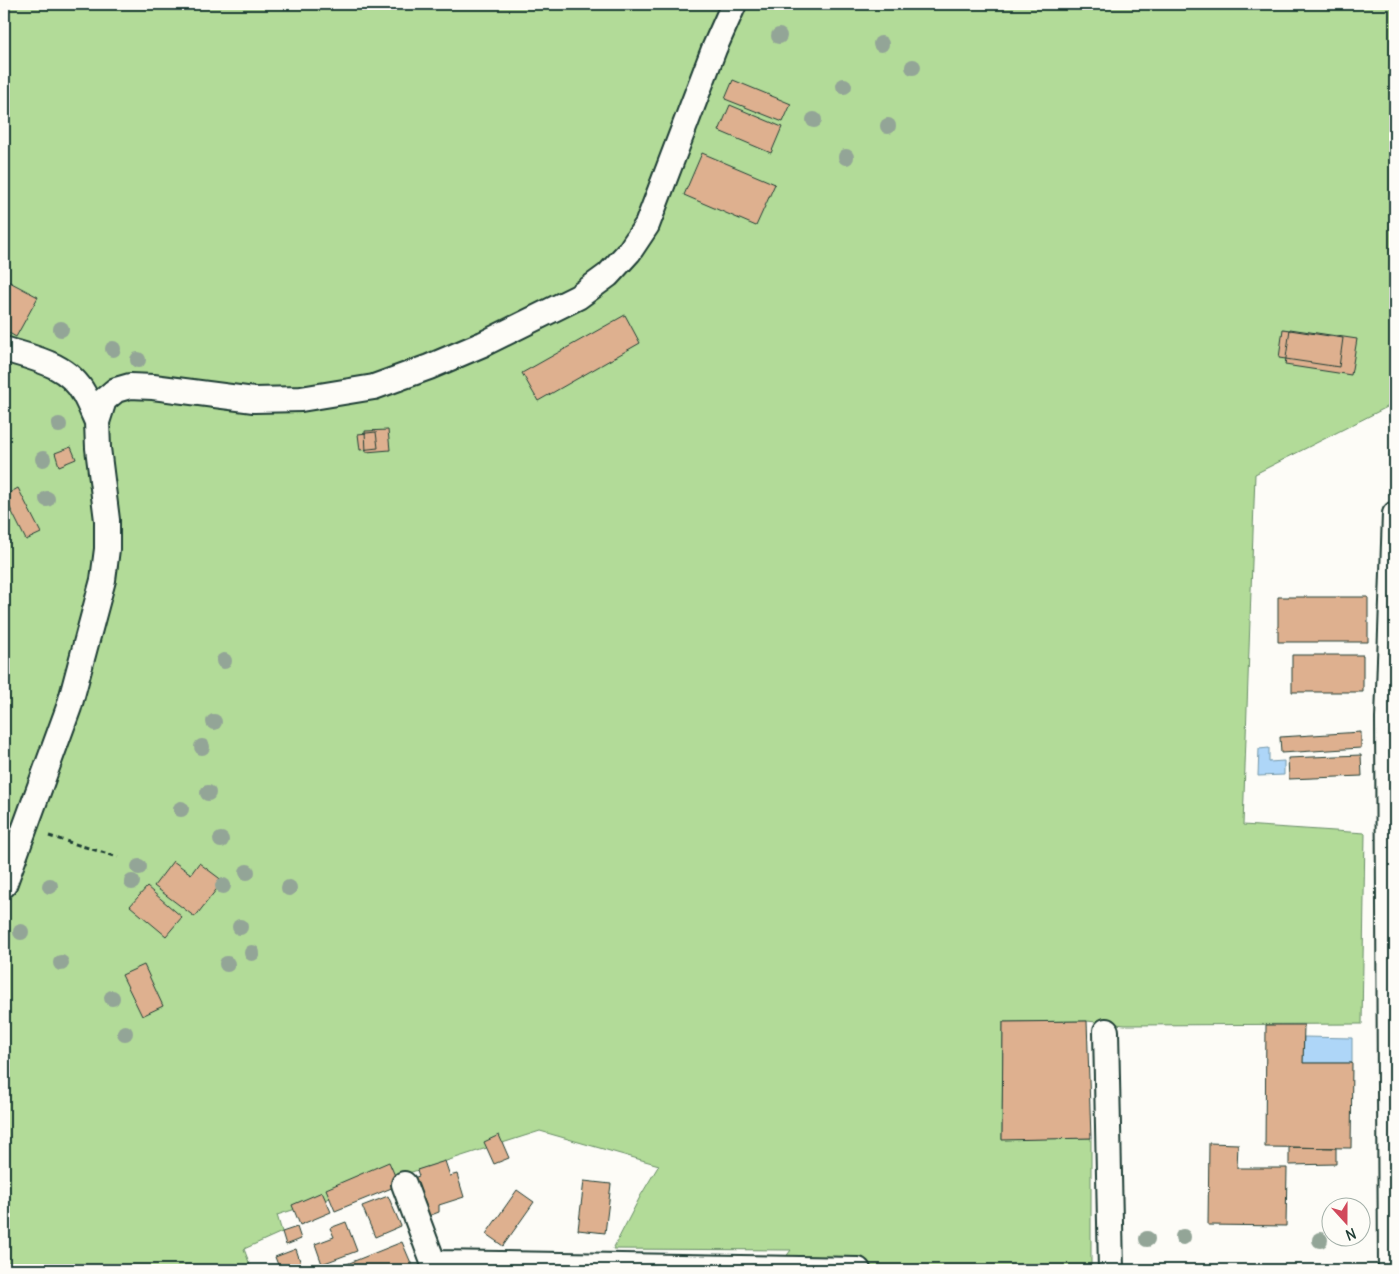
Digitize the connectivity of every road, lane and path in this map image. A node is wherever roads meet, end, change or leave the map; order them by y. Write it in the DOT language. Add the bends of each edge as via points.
graph roads {
  1 [pos="734,4"];
  2 [pos="4,349"];
  3 [pos="98,422"];
  4 [pos="1395,514"];
  5 [pos="1391,719"];
  6 [pos="24,829"];
  7 [pos="118,857"];
  8 [pos="4,885"];
  9 [pos="1106,1031"];
  10 [pos="404,1184"];
  11 [pos="435,1267"];
  12 [pos="858,1270"];
  13 [pos="1111,1270"];
  14 [pos="1391,1270"];
  1 -- 3 [label="street" via="647,224 629,252 613,269 578,297 483,344 374,387 301,399 254,400 130,386 116,390 104,400"];
  2 -- 3 [label="street" via="59,368 84,393"];
  3 -- 6 [label="street" via="107,520 104,580 69,707"];
  4 -- 5 [label="street"];
  5 -- 14 [label="street"];
  6 -- 7 [label="path"];
  6 -- 8 [label="street"];
  9 -- 13 [label="street"];
  10 -- 11 [label="street"];
  11 -- 12 [label="street"];
}
